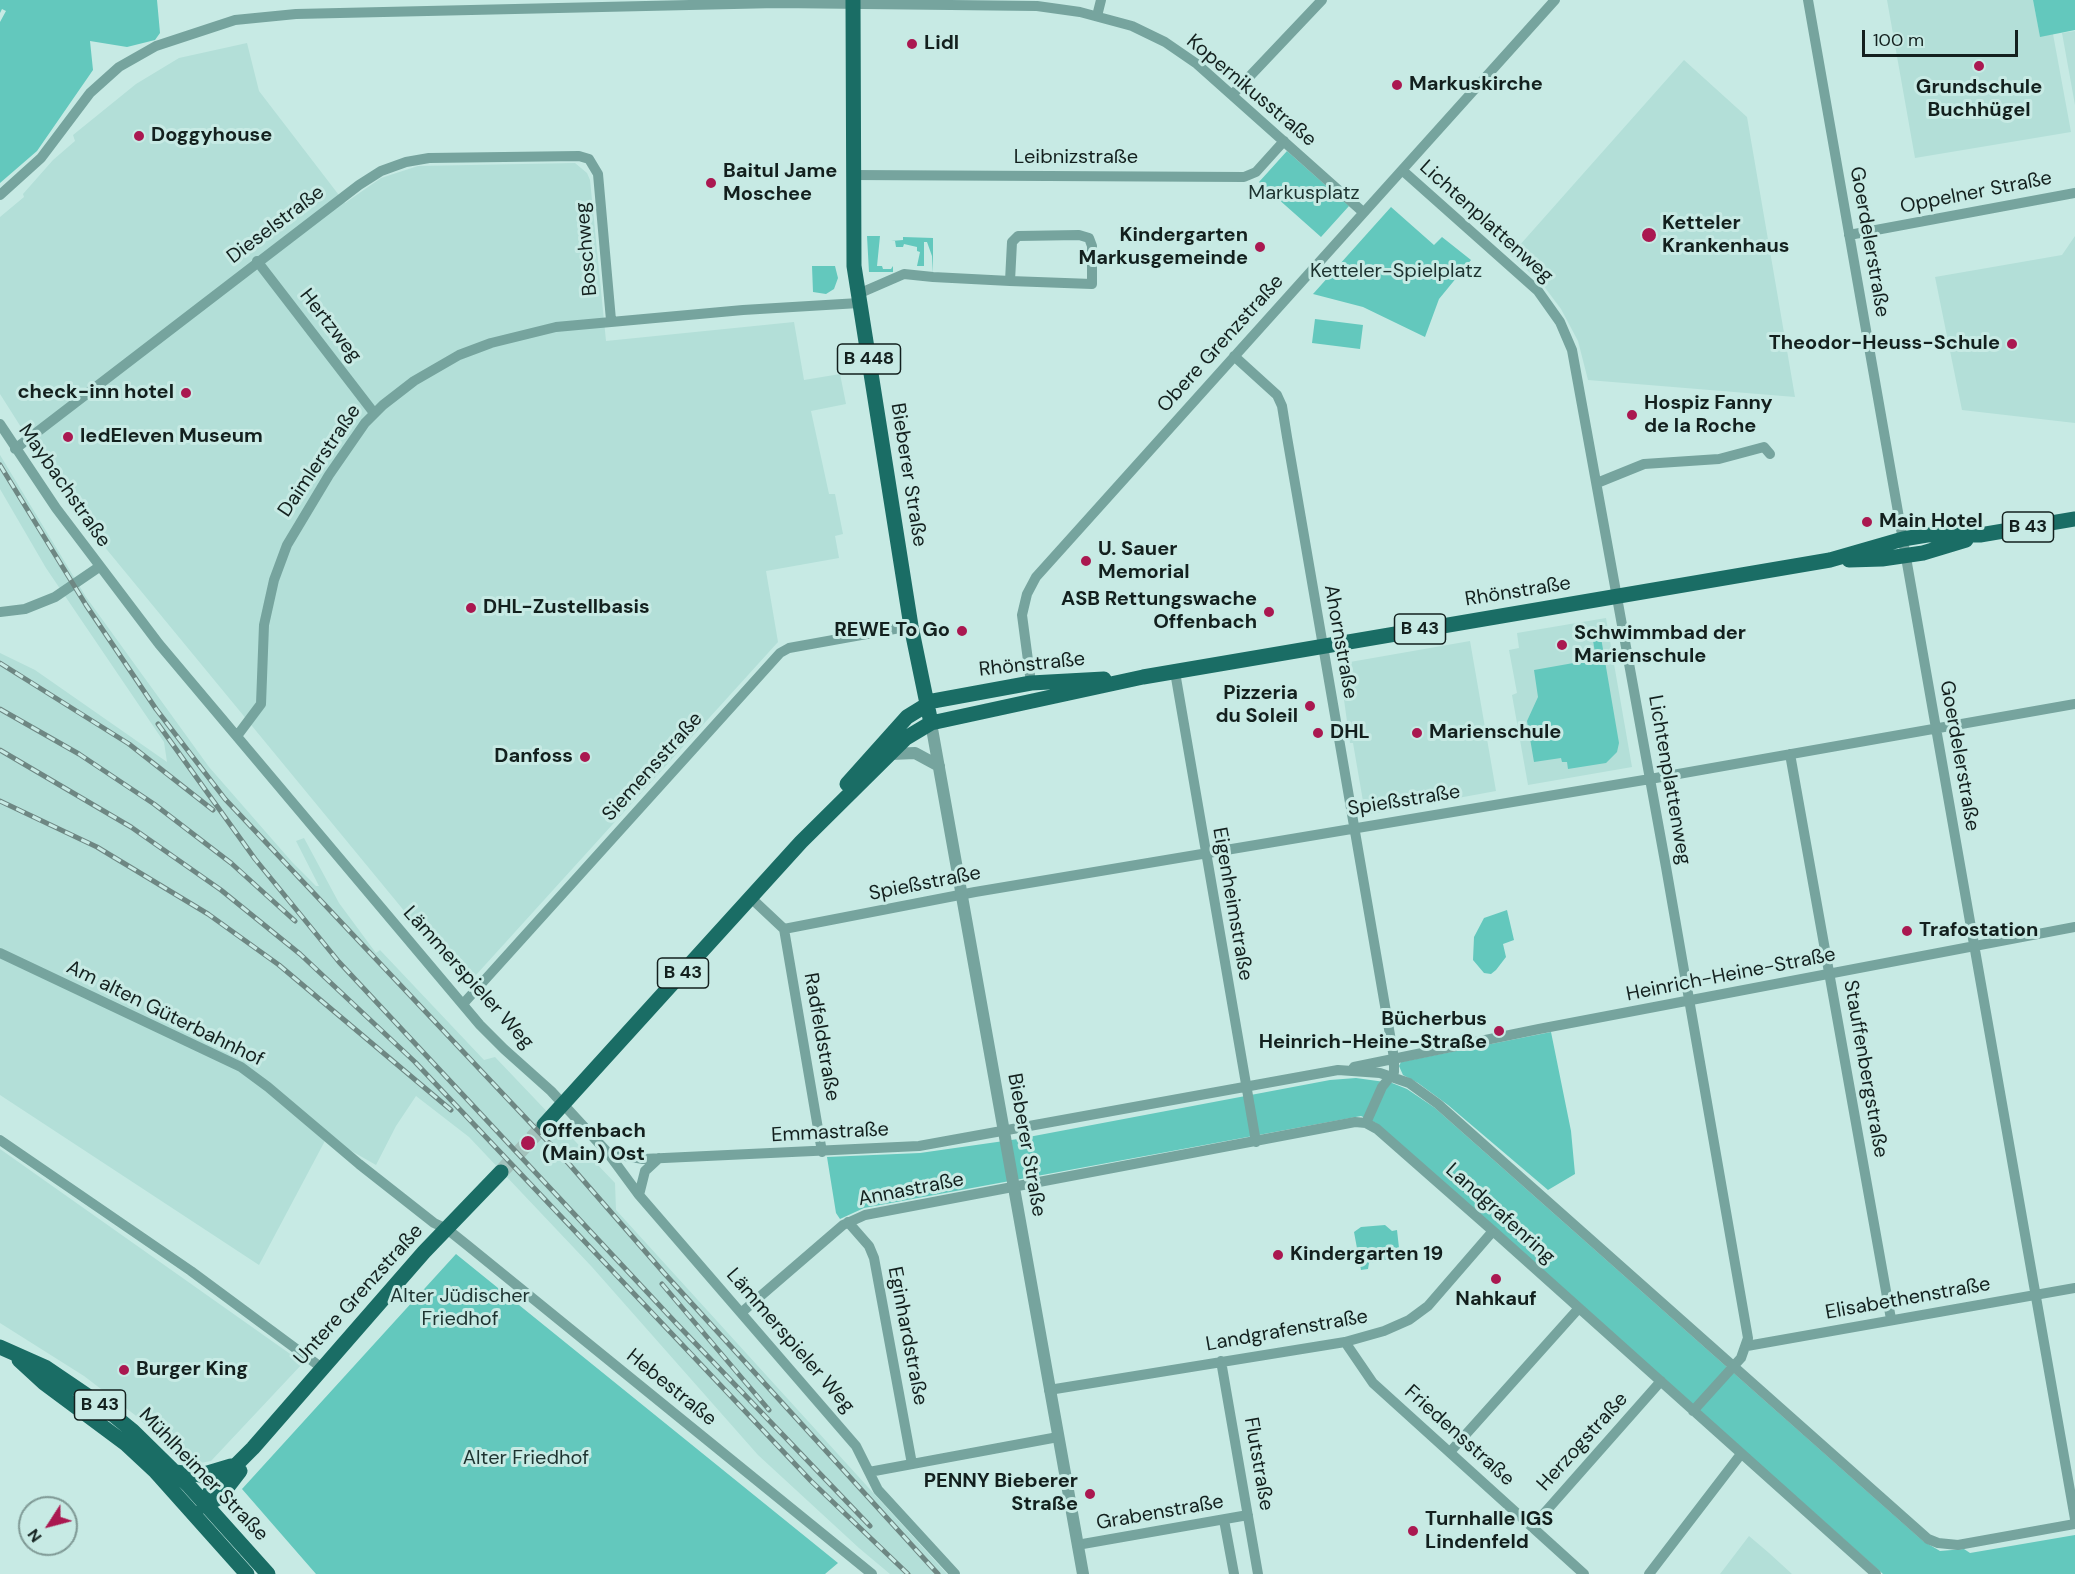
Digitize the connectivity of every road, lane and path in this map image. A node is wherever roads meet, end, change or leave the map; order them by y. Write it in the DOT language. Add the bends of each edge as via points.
graph roads {
  1 [pos="1101,0"];
  2 [pos="1322,0"];
  3 [pos="1555,0"];
  4 [pos="1808,0"];
  5 [pos="853,2"];
  6 [pos="1097,16"];
  7 [pos="1232,95"];
  8 [pos="1284,141"];
  9 [pos="1402,170"];
  10 [pos="598,174"];
  11 [pos="852,175"];
  12 [pos="2075,193"];
  13 [pos="0,195"];
  14 [pos="1363,212"];
  15 [pos="1849,235"];
  16 [pos="257,261"];
  17 [pos="1010,281"];
  18 [pos="859,299"];
  19 [pos="611,320"];
  20 [pos="1234,356"];
  21 [pos="374,413"];
  22 [pos="0,424"];
  23 [pos="15,449"];
  24 [pos="1770,454"];
  25 [pos="1597,483"];
  26 [pos="2075,519"];
  27 [pos="1980,535"];
  28 [pos="1903,539"];
  29 [pos="1906,556"];
  30 [pos="1830,560"];
  31 [pos="99,567"];
  32 [pos="1617,597"];
  33 [pos="0,612"];
  34 [pos="911,626"];
  35 [pos="1323,646"];
  36 [pos="1175,672"];
  37 [pos="1143,677"];
  38 [pos="1030,683"];
  39 [pos="927,704"];
  40 [pos="2075,704"];
  41 [pos="931,723"];
  42 [pos="1936,728"];
  43 [pos="237,736"];
  44 [pos="891,754"];
  45 [pos="1790,754"];
  46 [pos="939,766"];
  47 [pos="1650,778"];
  48 [pos="1354,827"];
  49 [pos="801,842"];
  50 [pos="1205,852"];
  51 [pos="961,895"];
  52 [pos="751,898"];
  53 [pos="2075,927"];
  54 [pos="784,929"];
  55 [pos="1974,947"];
  56 [pos="0,953"];
  57 [pos="1830,974"];
  58 [pos="1689,1001"];
  59 [pos="463,1004"];
  60 [pos="1394,1058"];
  61 [pos="1347,1070"];
  62 [pos="1391,1076"];
  63 [pos="1246,1088"];
  64 [pos="564,1104"];
  65 [pos="1366,1123"];
  66 [pos="544,1125"];
  67 [pos="1002,1132"];
  68 [pos="0,1140"];
  69 [pos="1256,1142"];
  70 [pos="822,1152"];
  71 [pos="608,1153"];
  72 [pos="660,1158"];
  73 [pos="501,1172"];
  74 [pos="1012,1188"];
  75 [pos="639,1195"];
  76 [pos="848,1222"];
  77 [pos="447,1229"];
  78 [pos="1493,1231"];
  79 [pos="2075,1287"];
  80 [pos="2036,1294"];
  81 [pos="1579,1308"];
  82 [pos="742,1312"];
  83 [pos="1891,1319"];
  84 [pos="1345,1342"];
  85 [pos="1747,1346"];
  86 [pos="6,1350"];
  87 [pos="1221,1361"];
  88 [pos="1734,1365"];
  89 [pos="322,1368"];
  90 [pos="1660,1381"];
  91 [pos="1049,1389"];
  92 [pos="1693,1411"];
  93 [pos="1058,1437"];
  94 [pos="253,1448"];
  95 [pos="1450,1452"];
  96 [pos="1741,1454"];
  97 [pos="235,1464"];
  98 [pos="912,1464"];
  99 [pos="176,1472"];
  100 [pos="869,1472"];
  101 [pos="200,1510"];
  102 [pos="1248,1515"];
  103 [pos="2075,1519"];
  104 [pos="1224,1520"];
  105 [pos="2075,1524"];
  106 [pos="1532,1527"];
  107 [pos="1077,1545"];
  108 [pos="247,1574"];
  109 [pos="268,1574"];
  110 [pos="872,1574"];
  111 [pos="955,1574"];
  112 [pos="1083,1574"];
  113 [pos="1234,1574"];
  114 [pos="1258,1574"];
  115 [pos="1584,1574"];
  116 [pos="1649,1574"];
  117 [pos="1876,1574"];
  1 -- 6 [label="street"];
  2 -- 7 [label="street"];
  3 -- 9 [label="street, Obere Grenzstraße"];
  4 -- 15 [label="street, Goerdelerstraße"];
  5 -- 6 [label="street, Kopernikusstraße" via="1037,6"];
  5 -- 11 [label="main road, Bieberer Straße / B 448"];
  5 -- 13 [label="street, Kopernikusstraße" via="296,14 235,20 158,45 119,67 90,93 41,158"];
  6 -- 7 [label="street, Kopernikusstraße" via="1132,26 1165,42"];
  7 -- 8 [label="street, Kopernikusstraße"];
  8 -- 11 [label="street, Leibnizstraße" via="1256,172 1244,177"];
  8 -- 14 [label="street, Kopernikusstraße"];
  9 -- 14 [label="street, Obere Grenzstraße"];
  9 -- 25 [label="street, Lichtenplattenweg" via="1528,282 1557,316 1575,363"];
  10 -- 16 [label="street, Dieselstraße" via="593,163 579,156 406,162 359,185"];
  10 -- 19 [label="street, Boschweg"];
  11 -- 18 [label="main road, Bieberer Straße / B 448"];
  12 -- 15 [label="street, Oppelner Straße"];
  14 -- 20 [label="street, Obere Grenzstraße"];
  15 -- 28 [label="street, Goerdelerstraße"];
  16 -- 21 [label="street, Hertzweg"];
  16 -- 23 [label="street, Dieselstraße"];
  17 -- 17 [label="street, Daimlerstraße" via="1092,284 1089,238 1018,236 1012,242"];
  17 -- 18 [label="street, Daimlerstraße" via="904,274"];
  18 -- 19 [label="street, Daimlerstraße"];
  18 -- 34 [label="main road, Bieberer Straße / B 448"];
  19 -- 21 [label="street, Daimlerstraße" via="537,330 475,349 420,376"];
  20 -- 35 [label="street, Ahornstraße" via="1272,389 1282,406"];
  20 -- 38 [label="street, Obere Grenzstraße" via="1032,584 1021,621"];
  21 -- 43 [label="street, Daimlerstraße" via="335,465 283,554 264,626 261,704"];
  22 -- 23 [label="street, Maybachstraße"];
  23 -- 31 [label="street, Maybachstraße"];
  24 -- 25 [label="street" via="1764,447 1719,459 1654,463 1633,467"];
  25 -- 32 [label="street, Lichtenplattenweg"];
  26 -- 27 [label="main road, Rhönstraße / B 43"];
  27 -- 28 [label="main road, Rhönstraße / B 43"];
  27 -- 29 [label="main road, Rhönstraße / B 43"];
  28 -- 29 [label="street, Goerdelerstraße"];
  28 -- 30 [label="main road, Rhönstraße / B 43"];
  29 -- 30 [label="main road, Rhönstraße / B 43"];
  29 -- 42 [label="street, Goerdelerstraße"];
  30 -- 32 [label="main road, Rhönstraße / B 43"];
  31 -- 33 [label="street" via="55,597 26,609"];
  31 -- 43 [label="street, Lämmerspieler Weg"];
  32 -- 35 [label="main road, Rhönstraße / B 43"];
  32 -- 47 [label="street, Lichtenplattenweg"];
  34 -- 39 [label="main road, Bieberer Straße / B 448"];
  34 -- 59 [label="street, Siemensstraße" via="789,648 780,653"];
  35 -- 36 [label="main road, Rhönstraße / B 43"];
  35 -- 48 [label="street, Ahornstraße"];
  36 -- 37 [label="main road, Rhönstraße / B 43"];
  36 -- 50 [label="street, Eigenheimstraße"];
  37 -- 38 [label="main road, Rhönstraße / B 43"];
  37 -- 41 [label="main road, Rhönstraße / B 43"];
  38 -- 39 [label="main road, Rhönstraße / B 43"];
  39 -- 41 [label="main road, B 448"];
  39 -- 49 [label="main road, B 43" via="898,727"];
  40 -- 42 [label="street, Spießstraße"];
  41 -- 44 [label="main road, B 43" via="906,738"];
  41 -- 46 [label="street, Bieberer Straße"];
  42 -- 45 [label="street, Spießstraße"];
  42 -- 55 [label="street, Goerdelerstraße"];
  43 -- 59 [label="street, Lämmerspieler Weg"];
  44 -- 46 [label="street" via="915,753"];
  44 -- 49 [label="main road, B 43"];
  45 -- 47 [label="street, Spießstraße"];
  45 -- 57 [label="street, Stauffenbergstraße"];
  46 -- 51 [label="street, Bieberer Straße"];
  47 -- 48 [label="street, Spießstraße"];
  47 -- 58 [label="street, Lichtenplattenweg"];
  48 -- 50 [label="street, Spießstraße"];
  48 -- 60 [label="street, Ahornstraße"];
  49 -- 52 [label="main road, B 43"];
  50 -- 51 [label="street, Spießstraße"];
  50 -- 63 [label="street, Eigenheimstraße"];
  51 -- 54 [label="street, Spießstraße"];
  51 -- 67 [label="street, Bieberer Straße"];
  52 -- 54 [label="street"];
  52 -- 64 [label="main road, B 43"];
  53 -- 55 [label="street, Heinrich-Heine-Straße"];
  54 -- 70 [label="street, Radfeldstraße"];
  55 -- 57 [label="street, Heinrich-Heine-Straße"];
  55 -- 80 [label="street, Goerdelerstraße"];
  56 -- 77 [label="street, Am alten Güterbahnhof" via="241,1067 416,1209"];
  57 -- 58 [label="street, Heinrich-Heine-Straße"];
  57 -- 83 [label="street, Stauffenbergstraße"];
  58 -- 60 [label="street, Heinrich-Heine-Straße"];
  58 -- 85 [label="street, Lichtenplattenweg"];
  59 -- 64 [label="street, Lämmerspieler Weg" via="498,1044"];
  60 -- 61 [label="street, Landgrafenring"];
  60 -- 62 [label="street, Ahornstraße"];
  61 -- 62 [label="street, Landgrafenring"];
  61 -- 63 [label="street, Landgrafenring"];
  62 -- 65 [label="street, Ahornstraße"];
  62 -- 88 [label="street, Landgrafenring" via="1438,1104"];
  63 -- 67 [label="street, Landgrafenring"];
  63 -- 69 [label="street, Eigenheimstraße"];
  64 -- 66 [label="main road, B 43"];
  64 -- 71 [label="street, Lämmerspieler Weg"];
  65 -- 69 [label="street"];
  65 -- 78 [label="street, Landgrafenring"];
  67 -- 70 [label="street, Emmastraße" via="934,1144"];
  67 -- 74 [label="street, Bieberer Straße"];
  68 -- 89 [label="street" via="191,1271"];
  69 -- 74 [label="street"];
  70 -- 72 [label="street, Emmastraße"];
  71 -- 72 [label="street, Emmastraße"];
  71 -- 75 [label="street, Lämmerspieler Weg"];
  72 -- 75 [label="street" via="645,1171"];
  73 -- 77 [label="main road, Untere Grenzstraße"];
  74 -- 76 [label="street, Annastraße" via="865,1215"];
  74 -- 91 [label="street, Bieberer Straße"];
  75 -- 82 [label="street, Lämmerspieler Weg"];
  76 -- 82 [label="street, Annastraße"];
  76 -- 98 [label="street, Eginhardstraße" via="869,1246 876,1265"];
  77 -- 89 [label="main road, Untere Grenzstraße"];
  77 -- 110 [label="street, Hebestraße"];
  78 -- 81 [label="street, Landgrafenring"];
  78 -- 84 [label="street, Landgrafenstraße" via="1422,1311 1384,1331"];
  79 -- 80 [label="street, Elisabethenstraße"];
  80 -- 83 [label="street, Elisabethenstraße"];
  80 -- 103 [label="street, Goerdelerstraße"];
  81 -- 90 [label="street, Landgrafenring"];
  81 -- 95 [label="street"];
  82 -- 100 [label="street, Lämmerspieler Weg" via="856,1446"];
  83 -- 85 [label="street, Elisabethenstraße"];
  84 -- 87 [label="street, Landgrafenstraße"];
  84 -- 95 [label="street, Friedensstraße" via="1373,1383"];
  85 -- 88 [label="street"];
  86 -- 99 [label="main road, Mühlheimer Straße / B 43" via="45,1367 101,1405"];
  86 -- 101 [label="main road, Mühlheimer Straße / B 43" via="126,1444"];
  87 -- 91 [label="street, Landgrafenstraße"];
  87 -- 102 [label="street, Flutstraße"];
  88 -- 92 [label="street"];
  88 -- 105 [label="street, Landgrafenring" via="1933,1542 1958,1545"];
  89 -- 94 [label="main road, Untere Grenzstraße"];
  90 -- 92 [label="street, Landgrafenring"];
  90 -- 106 [label="street, Herzogstraße"];
  91 -- 93 [label="street, Bieberer Straße"];
  92 -- 96 [label="street, Landgrafenring"];
  93 -- 98 [label="street"];
  93 -- 107 [label="street, Bieberer Straße"];
  94 -- 97 [label="main road, Untere Grenzstraße"];
  94 -- 101 [label="main road, Untere Grenzstraße" via="220,1497"];
  95 -- 106 [label="street, Friedensstraße"];
  96 -- 116 [label="street"];
  96 -- 117 [label="street, Landgrafenring"];
  97 -- 99 [label="main road" via="201,1475"];
  97 -- 101 [label="main road, Untere Grenzstraße"];
  98 -- 100 [label="street"];
  99 -- 101 [label="main road, Mühlheimer Straße"];
  100 -- 111 [label="street, Lämmerspieler Weg" via="878,1490"];
  101 -- 108 [label="main road, Mühlheimer Straße"];
  101 -- 109 [label="main road, Mühlheimer Straße"];
  102 -- 104 [label="street, Grabenstraße"];
  102 -- 114 [label="street, Flutstraße"];
  104 -- 107 [label="street, Grabenstraße"];
  104 -- 113 [label="street"];
  106 -- 115 [label="street, Friedensstraße"];
  107 -- 112 [label="street, Bieberer Straße"];
}
